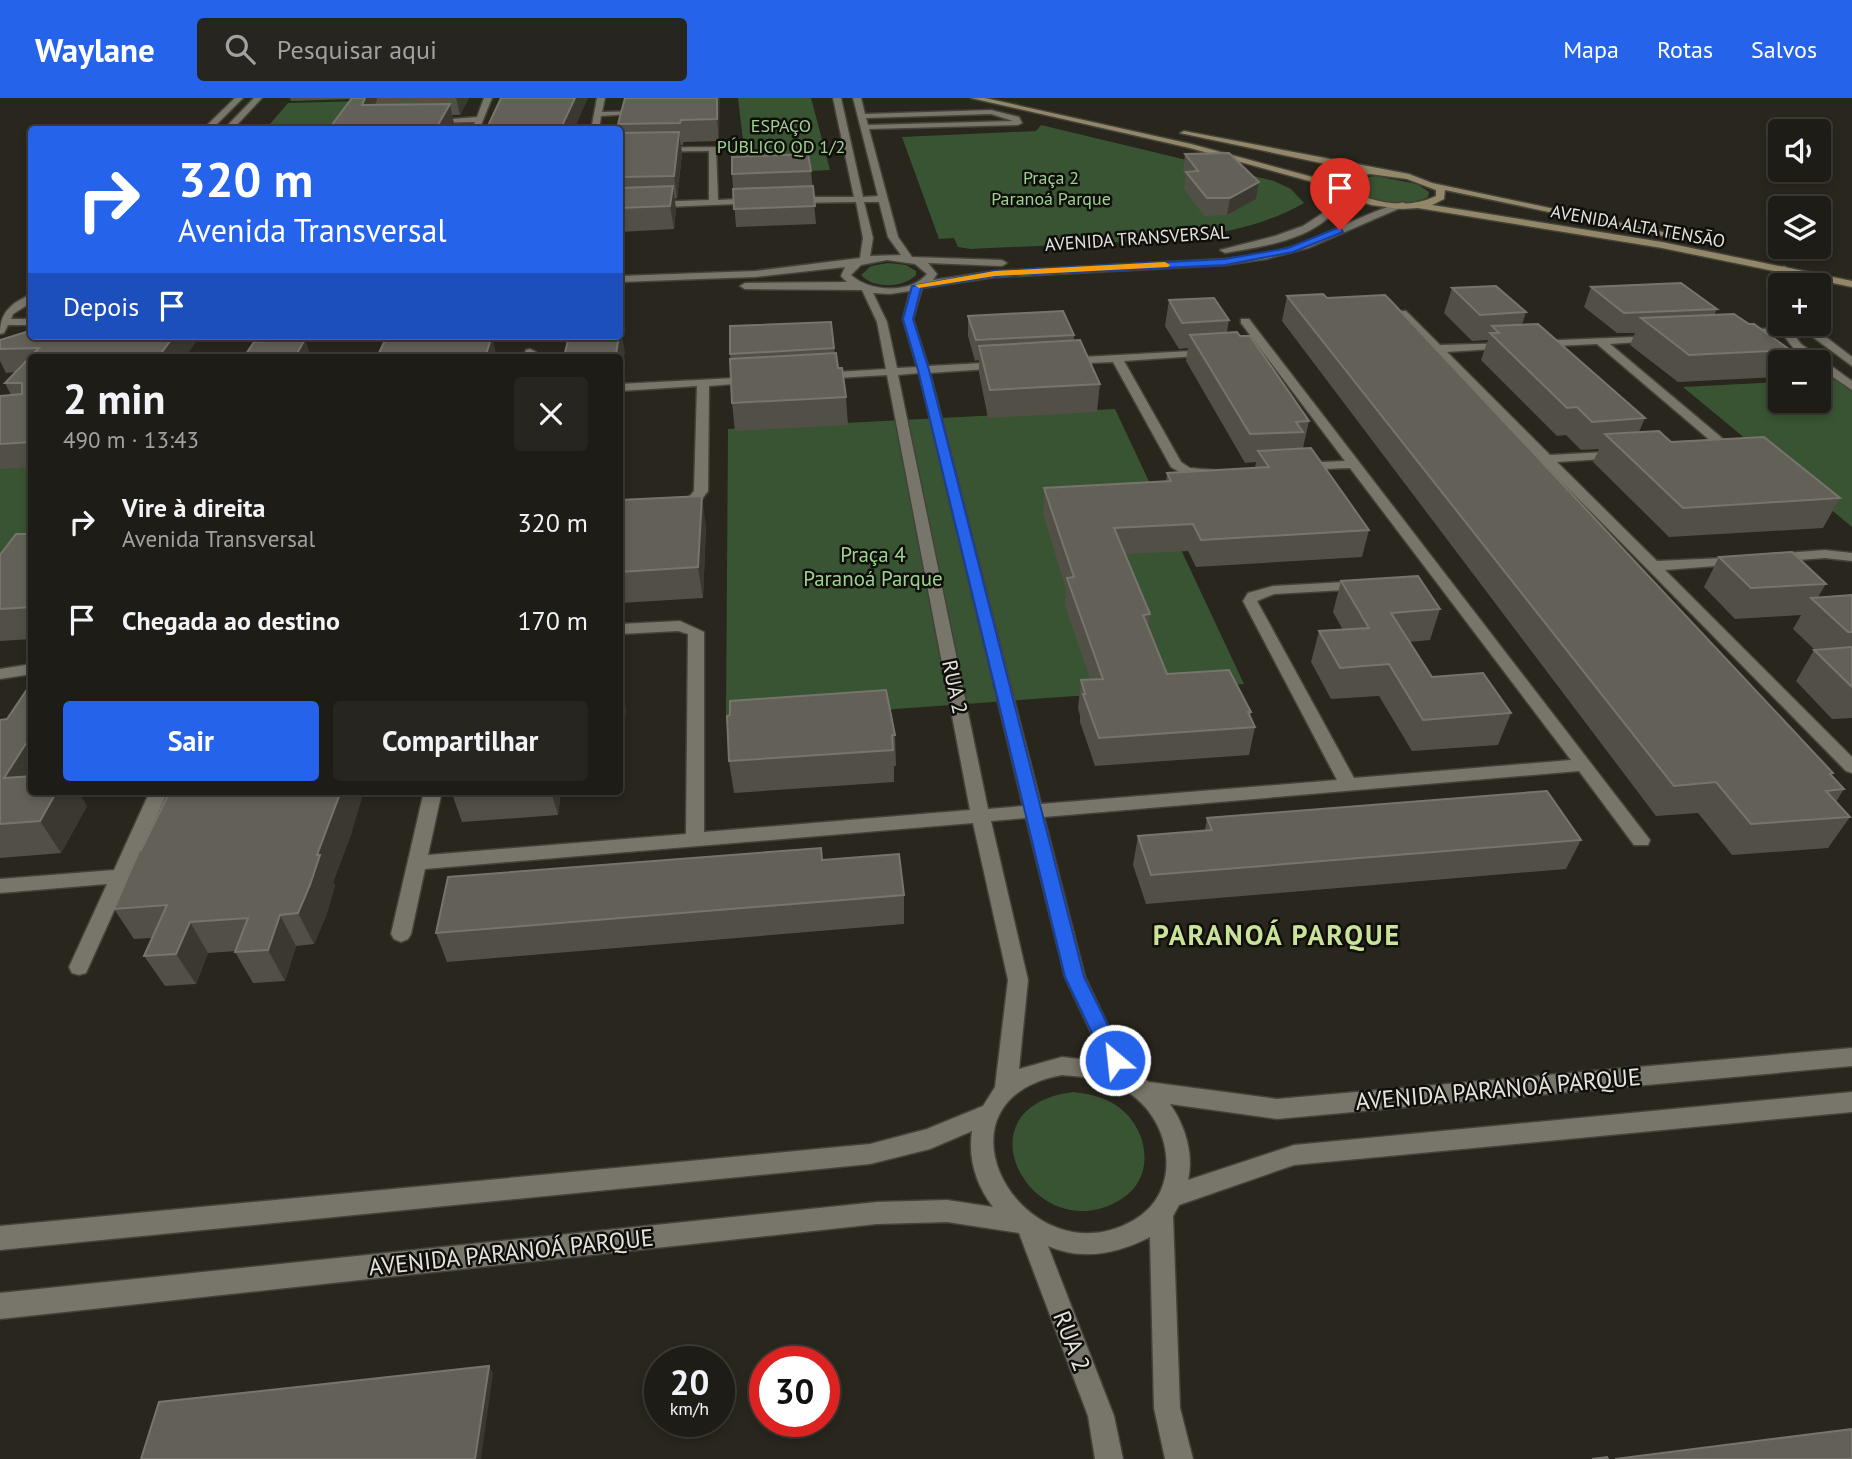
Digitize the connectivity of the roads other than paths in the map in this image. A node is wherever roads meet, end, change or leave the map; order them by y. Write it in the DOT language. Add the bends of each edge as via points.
graph roads {
  1 [pos="239,98"];
  2 [pos="258,98"];
  3 [pos="488,98"];
  4 [pos="601,98"];
  5 [pos="837,98"];
  6 [pos="857,98"];
  7 [pos="975,98"];
  8 [pos="1017,98"];
  9 [pos="648,113"];
  10 [pos="597,114"];
  11 [pos="862,116"];
  12 [pos="480,119"];
  13 [pos="426,121"];
  14 [pos="1138,124"];
  15 [pos="210,126"];
  16 [pos="231,126"];
  17 [pos="477,126"];
  18 [pos="596,126"];
  19 [pos="865,128"];
  20 [pos="1178,132"];
  21 [pos="623,150"];
  22 [pos="1370,171"];
  23 [pos="1334,185"];
  24 [pos="1433,185"];
  25 [pos="1344,193"];
  26 [pos="858,197"];
  27 [pos="883,199"];
  28 [pos="777,200"];
  29 [pos="765,201"];
  30 [pos="713,202"];
  31 [pos="1403,205"];
  32 [pos="1418,205"];
  33 [pos="623,206"];
  34 [pos="1690,238"];
  35 [pos="912,260"];
  36 [pos="861,262"];
  37 [pos="1784,269"];
  38 [pos="1782,273"];
  39 [pos="1793,273"];
  40 [pos="623,279"];
  41 [pos="1831,282"];
  42 [pos="1852,284"];
  43 [pos="920,285"];
  44 [pos="861,287"];
  45 [pos="689,288"];
  46 [pos="26,304"];
  47 [pos="0,305"];
  48 [pos="1402,313"];
  49 [pos="1245,321"];
  50 [pos="28,322"];
  51 [pos="1,325"];
  52 [pos="1768,327"];
  53 [pos="1733,334"];
  54 [pos="1789,336"];
  55 [pos="1818,336"];
  56 [pos="1666,337"];
  57 [pos="1599,340"];
  58 [pos="1437,349"];
  59 [pos="1226,352"];
  60 [pos="1117,358"];
  61 [pos="1053,362"];
  62 [pos="1852,363"];
  63 [pos="1014,364"];
  64 [pos="923,370"];
  65 [pos="891,372"];
  66 [pos="813,376"];
  67 [pos="771,379"];
  68 [pos="703,383"];
  69 [pos="1852,386"];
  70 [pos="623,387"];
  71 [pos="1690,450"];
  72 [pos="1638,453"];
  73 [pos="1547,459"];
  74 [pos="1354,464"];
  75 [pos="1287,468"];
  76 [pos="1221,472"];
  77 [pos="660,506"];
  78 [pos="1852,557"];
  79 [pos="1653,566"];
  80 [pos="1377,584"];
  81 [pos="623,629"];
  82 [pos="28,670"];
  83 [pos="0,674"];
  84 [pos="1848,760"];
  85 [pos="1583,765"];
  86 [pos="1349,784"];
  87 [pos="157,795"];
  88 [pos="432,795"];
  89 [pos="1034,810"];
  90 [pos="981,814"];
  91 [pos="695,839"];
  92 [pos="1641,840"];
  93 [pos="417,863"];
  94 [pos="120,876"];
  95 [pos="0,886"];
  96 [pos="401,934"];
  97 [pos="79,967"];
  98 [pos="1852,1057"];
  99 [pos="1135,1085"];
  100 [pos="1006,1089"];
  101 [pos="1852,1101"];
  102 [pos="990,1113"];
  103 [pos="1167,1205"];
  104 [pos="1025,1224"];
  105 [pos="0,1238"];
  106 [pos="0,1307"];
  107 [pos="1109,1459"];
  108 [pos="1179,1459"];
  1 -- 15 [label="street"];
  2 -- 16 [label="street"];
  3 -- 12 [label="street"];
  4 -- 10 [label="street"];
  5 -- 26 [label="street"];
  6 -- 11 [label="street"];
  7 -- 23 [label="street" via="1191,146"];
  8 -- 14 [label="street"];
  9 -- 10 [label="street"];
  10 -- 18 [label="street"];
  11 -- 19 [label="street"];
  11 -- 19 [label="street" via="991,112 1015,117 1018,123"];
  12 -- 13 [label="street"];
  12 -- 17 [label="street"];
  19 -- 27 [label="street"];
  20 -- 22 [label="street, AVENIDA ALTA TENSĀO"];
  21 -- 30 [label="street" via="713,149"];
  22 -- 23 [label="street" via="1343,175"];
  22 -- 24 [label="street, AVENIDA ALTA TENSĀO"];
  23 -- 25 [label="street"];
  24 -- 32 [label="street" via="1440,189 1441,197"];
  24 -- 34 [label="street, AVENIDA ALTA TENSĀO"];
  25 -- 31 [label="street, AVENIDA ALTA TENSĀO"];
  25 -- 35 [label="street, AVENIDA TRANSVERSAL" via="1325,216 1307,226 1270,241 1214,252 1043,262"];
  26 -- 27 [label="street"];
  26 -- 28 [label="street"];
  26 -- 36 [label="street" via="868,238"];
  27 -- 35 [label="street" via="893,237"];
  29 -- 30 [label="street"];
  30 -- 33 [label="street"];
  31 -- 32 [label="street, AVENIDA ALTA TENSĀO"];
  31 -- 43 [label="street, AVENIDA TRANSVERSAL" via="1290,251 1260,257 995,274"];
  32 -- 37 [label="street, AVENIDA ALTA TENSĀO"];
  35 -- 36 [label="street, AVENIDA TRANSVERSAL" via="887,257"];
  35 -- 43 [label="street" via="924,264 932,274"];
  36 -- 40 [label="street, AVENIDA TRANSVERSAL" via="755,274"];
  36 -- 44 [label="street" via="846,272 849,281"];
  37 -- 38 [label="street"];
  37 -- 39 [label="street, AVENIDA ALTA TENSĀO"];
  41 -- 42 [label="street, AVENIDA ALTA TENSĀO"];
  43 -- 44 [label="street, AVENIDA TRANSVERSAL" via="892,290"];
  43 -- 64 [label="street" via="908,319"];
  44 -- 45 [label="street, AVENIDA TRANSVERSAL"];
  44 -- 65 [label="street, RUA 2" via="882,322"];
  46 -- 47 [label="street"];
  46 -- 51 [label="street"];
  48 -- 58 [label="street"];
  49 -- 74 [label="street" via="1260,350"];
  50 -- 51 [label="street"];
  52 -- 53 [label="street"];
  54 -- 69 [label="street"];
  55 -- 62 [label="street"];
  56 -- 57 [label="street"];
  57 -- 58 [label="street"];
  57 -- 71 [label="street" via="1718,442 1712,448"];
  58 -- 73 [label="street"];
  59 -- 60 [label="street"];
  60 -- 61 [label="street"];
  60 -- 76 [label="street" via="1180,469"];
  63 -- 64 [label="street"];
  64 -- 65 [label="street"];
  64 -- 89 [label="street"];
  65 -- 66 [label="street"];
  65 -- 90 [label="street, RUA 2"];
  67 -- 68 [label="street"];
  68 -- 70 [label="street"];
  68 -- 77 [label="street" via="699,496"];
  72 -- 73 [label="street"];
  73 -- 79 [label="street"];
  74 -- 75 [label="street"];
  74 -- 85 [label="street" via="1436,580"];
  78 -- 79 [label="street" via="1825,554"];
  79 -- 84 [label="street"];
  80 -- 86 [label="street" via="1273,590 1252,596 1250,601"];
  81 -- 91 [label="street" via="680,625 696,632"];
  82 -- 83 [label="street"];
  85 -- 86 [label="street"];
  85 -- 92 [label="street"];
  86 -- 89 [label="street"];
  87 -- 94 [label="street"];
  88 -- 93 [label="street"];
  89 -- 90 [label="street"];
  89 -- 99 [label="street" via="1075,977 1104,1041"];
  90 -- 91 [label="street"];
  90 -- 100 [label="street, RUA 2" via="1017,980"];
  91 -- 93 [label="street"];
  93 -- 96 [label="street"];
  94 -- 95 [label="street"];
  94 -- 97 [label="street"];
  98 -- 99 [label="street, AVENIDA PARANOÁ PARQUE" via="1277,1110"];
  99 -- 100 [label="street, AVENIDA PARANOÁ PARQUE" via="1094,1068 1062,1066 1031,1073"];
  99 -- 103 [label="street" via="1165,1114 1177,1140 1180,1168"];
  100 -- 102 [label="street, AVENIDA PARANOÁ PARQUE"];
  101 -- 103 [label="street, AVENIDA PARANOÁ PARQUE" via="1294,1155"];
  102 -- 104 [label="street, AVENIDA PARANOÁ PARQUE" via="982,1130 981,1158 990,1186"];
  102 -- 105 [label="street" via="930,1139 870,1154"];
  103 -- 104 [label="street, AVENIDA PARANOÁ PARQUE" via="1140,1230 1114,1241 1085,1244 1055,1239"];
  103 -- 108 [label="street" via="1167,1408"];
  104 -- 106 [label="street, AVENIDA PARANOÁ PARQUE" via="947,1211 877,1213"];
  104 -- 107 [label="street, RUA 2" via="1101,1416"];
}
